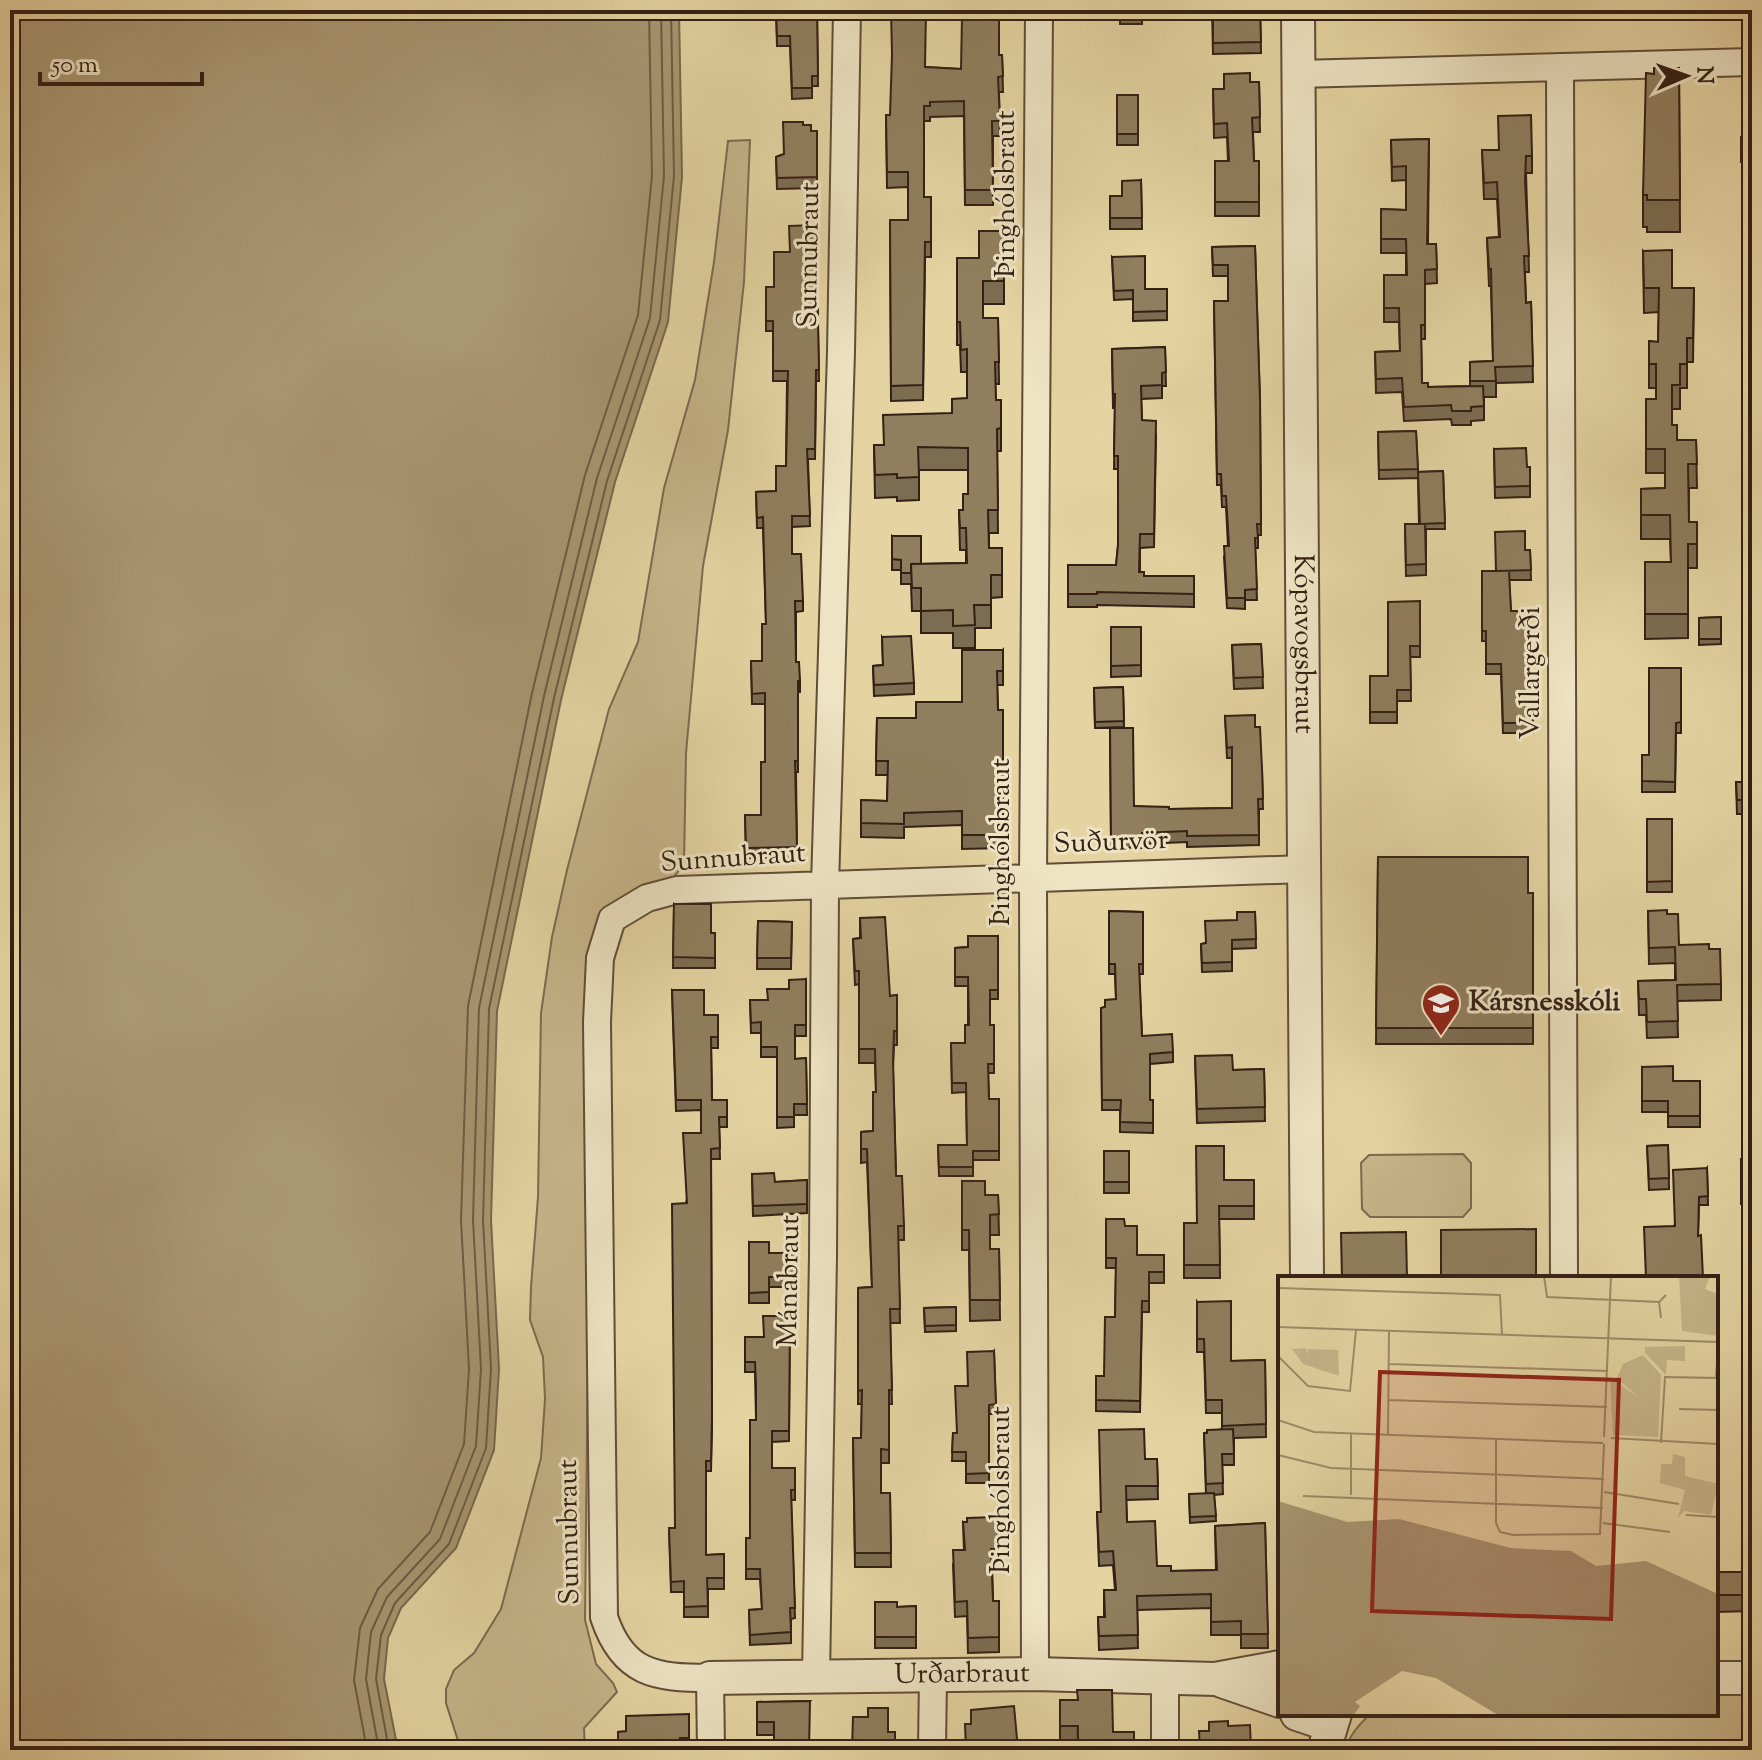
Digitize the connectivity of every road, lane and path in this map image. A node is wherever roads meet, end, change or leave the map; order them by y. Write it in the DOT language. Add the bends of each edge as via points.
graph roads {
  1 [pos="847,10"];
  2 [pos="1039,10"];
  3 [pos="1298,10"];
  4 [pos="1752,62"];
  5 [pos="1560,67"];
  6 [pos="1298,74"];
  7 [pos="1304,869"];
  8 [pos="1033,878"];
  9 [pos="825,885"];
  10 [pos="1307,1276"];
  11 [pos="1564,1276"];
  12 [pos="1278,1667"];
  13 [pos="1035,1674"];
  14 [pos="933,1675"];
  15 [pos="816,1677"];
  16 [pos="710,1678"];
  17 [pos="1165,1678"];
  18 [pos="1718,1678"];
  19 [pos="1752,1678"];
  20 [pos="1215,1679"];
  21 [pos="1278,1700"];
  22 [pos="1296,1716"];
  23 [pos="1302,1716"];
  24 [pos="1328,1716"];
  25 [pos="1333,1716"];
  26 [pos="711,1750"];
  27 [pos="932,1750"];
  28 [pos="1165,1750"];
  29 [pos="1305,1750"];
  30 [pos="1324,1750"];
  1 -- 9 [label="street, Sunnubraut"];
  2 -- 8 [label="street, Þinghólsbraut"];
  3 -- 6 [label="street, Kópavogsbraut"];
  4 -- 5 [label="street"];
  5 -- 6 [label="street"];
  5 -- 11 [label="street, Vallargerði"];
  6 -- 7 [label="street, Kópavogsbraut"];
  7 -- 8 [label="street, Suðurvör"];
  7 -- 10 [label="street, Kópavogsbraut"];
  8 -- 9 [label="street, Suðurvör"];
  8 -- 13 [label="street, Þinghólsbraut"];
  9 -- 15 [label="street, Mánabraut"];
  9 -- 16 [label="street, Sunnubraut" via="677,890 647,898 612,919 600,958 604,1617 610,1636 648,1672"];
  12 -- 20 [label="street, Urðarbraut"];
  13 -- 14 [label="street, Urðarbraut"];
  13 -- 17 [label="street, Urðarbraut"];
  14 -- 15 [label="street, Urðarbraut"];
  14 -- 27 [label="street"];
  15 -- 16 [label="street, Urðarbraut"];
  16 -- 26 [label="street"];
  17 -- 20 [label="street, Urðarbraut"];
  17 -- 28 [label="street"];
  18 -- 19 [label="street"];
  20 -- 21 [label="street, Urðarbraut"];
  22 -- 29 [label="street"];
  23 -- 24 [label="street"];
  25 -- 30 [label="street"];
}
